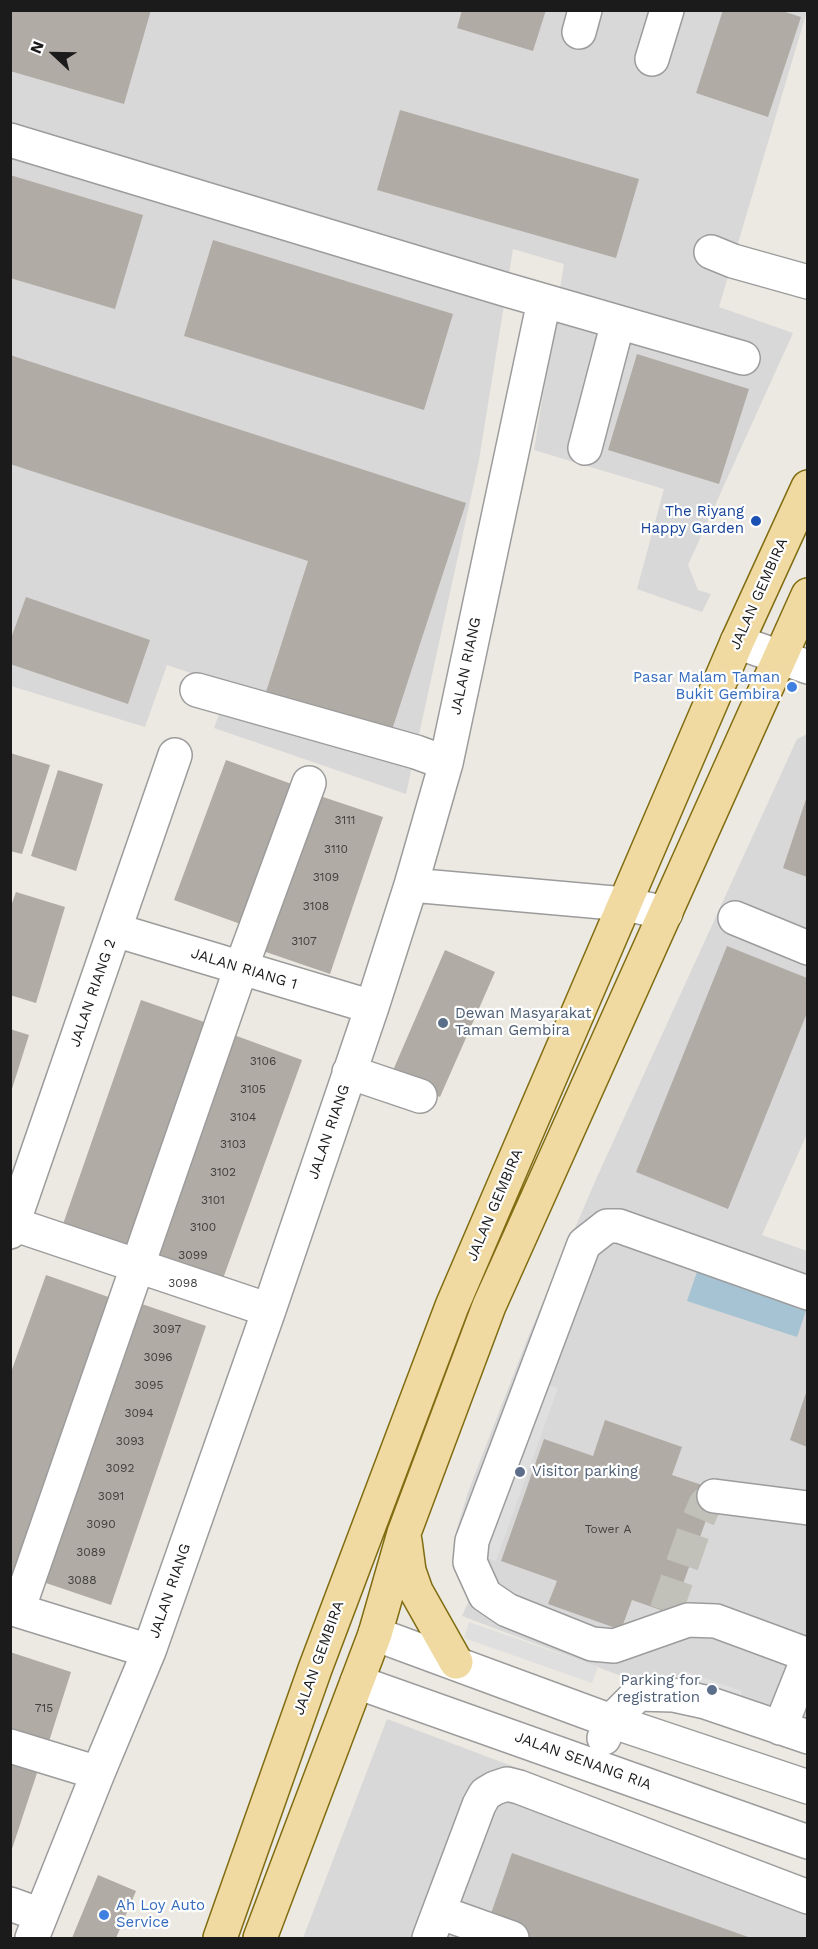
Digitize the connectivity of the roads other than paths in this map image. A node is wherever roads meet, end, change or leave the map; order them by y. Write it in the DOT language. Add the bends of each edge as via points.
graph roads {
  1 [pos="667,10"];
  2 [pos="652,59"];
  3 [pos="10,140"];
  4 [pos="711,252"];
  5 [pos="807,282"];
  6 [pos="544,301"];
  7 [pos="618,322"];
  8 [pos="743,358"];
  9 [pos="585,448"];
  10 [pos="807,487"];
  11 [pos="807,595"];
  12 [pos="737,642"];
  13 [pos="793,662"];
  14 [pos="197,690"];
  15 [pos="175,755"];
  16 [pos="446,763"];
  17 [pos="309,783"];
  18 [pos="411,885"];
  19 [pos="625,904"];
  20 [pos="666,913"];
  21 [pos="735,918"];
  22 [pos="115,930"];
  23 [pos="807,948"];
  24 [pos="241,968"];
  25 [pos="372,1007"];
  26 [pos="349,1072"];
  27 [pos="420,1096"];
  28 [pos="23,1157"];
  29 [pos="12,1228"];
  30 [pos="137,1266"];
  31 [pos="807,1293"];
  32 [pos="269,1310"];
  33 [pos="714,1496"];
  34 [pos="807,1508"];
  35 [pos="404,1533"];
  36 [pos="337,1608"];
  37 [pos="14,1609"];
  38 [pos="375,1634"];
  39 [pos="340,1646"];
  40 [pos="149,1651"];
  41 [pos="807,1656"];
  42 [pos="456,1662"];
  43 [pos="315,1669"];
  44 [pos="357,1682"];
  45 [pos="610,1721"];
  46 [pos="794,1732"];
  47 [pos="10,1746"];
  48 [pos="594,1765"];
  49 [pos="98,1773"];
  50 [pos="807,1787"];
  51 [pos="807,1842"];
  52 [pos="807,1897"];
  53 [pos="10,1904"];
  54 [pos="434,1925"];
  55 [pos="37,1927"];
  56 [pos="220,1938"];
  57 [pos="260,1938"];
  58 [pos="512,1938"];
  1 -- 2 [label="street"];
  3 -- 6 [label="street"];
  4 -- 5 [label="street"];
  6 -- 7 [label="street"];
  6 -- 16 [label="street, JALAN RIANG"];
  7 -- 8 [label="street"];
  7 -- 9 [label="street"];
  10 -- 12 [label="main road, JALAN GEMBIRA"];
  11 -- 13 [label="main road"];
  12 -- 13 [label="street"];
  12 -- 19 [label="main road, JALAN GEMBIRA"];
  13 -- 20 [label="main road"];
  14 -- 16 [label="street"];
  15 -- 22 [label="street, JALAN RIANG 2"];
  16 -- 18 [label="street, JALAN RIANG"];
  17 -- 24 [label="street"];
  18 -- 19 [label="street"];
  18 -- 25 [label="street, JALAN RIANG"];
  19 -- 20 [label="street"];
  19 -- 36 [label="main road, JALAN GEMBIRA" via="452,1306"];
  20 -- 35 [label="main road" via="489,1306"];
  21 -- 23 [label="street"];
  22 -- 24 [label="street, JALAN RIANG 1"];
  22 -- 28 [label="street, JALAN RIANG 2"];
  24 -- 25 [label="street, JALAN RIANG 1"];
  24 -- 30 [label="street"];
  25 -- 26 [label="street, JALAN RIANG"];
  26 -- 27 [label="street"];
  26 -- 32 [label="street, JALAN RIANG"];
  28 -- 29 [label="street, JALAN RIANG 2"];
  29 -- 30 [label="street"];
  30 -- 32 [label="street"];
  30 -- 37 [label="street"];
  31 -- 41 [label="street" via="619,1226 607,1227 584,1244 472,1541 470,1562 485,1595 507,1610 592,1644 614,1646 662,1621 716,1621"];
  32 -- 40 [label="street, JALAN RIANG"];
  33 -- 34 [label="street"];
  35 -- 38 [label="main road"];
  35 -- 42 [label="main road" via="416,1591"];
  36 -- 39 [label="main road"];
  36 -- 43 [label="main road, JALAN GEMBIRA"];
  37 -- 40 [label="street"];
  38 -- 39 [label="main road"];
  38 -- 42 [label="street"];
  38 -- 44 [label="main road"];
  39 -- 43 [label="main road"];
  39 -- 44 [label="main road" via="347,1669"];
  40 -- 49 [label="street, JALAN RIANG"];
  41 -- 46 [label="street"];
  42 -- 45 [label="street"];
  43 -- 56 [label="main road, JALAN GEMBIRA"];
  44 -- 48 [label="street, JALAN SENANG RIA"];
  44 -- 57 [label="main road"];
  45 -- 46 [label="street" via="638,1694 673,1695"];
  45 -- 48 [label="street"];
  45 -- 50 [label="street"];
  47 -- 49 [label="street"];
  48 -- 51 [label="street, JALAN SENANG RIA"];
  49 -- 55 [label="street, JALAN RIANG"];
  52 -- 54 [label="street" via="507,1784 485,1794 479,1805"];
  53 -- 55 [label="street"];
  54 -- 58 [label="street"];
}
